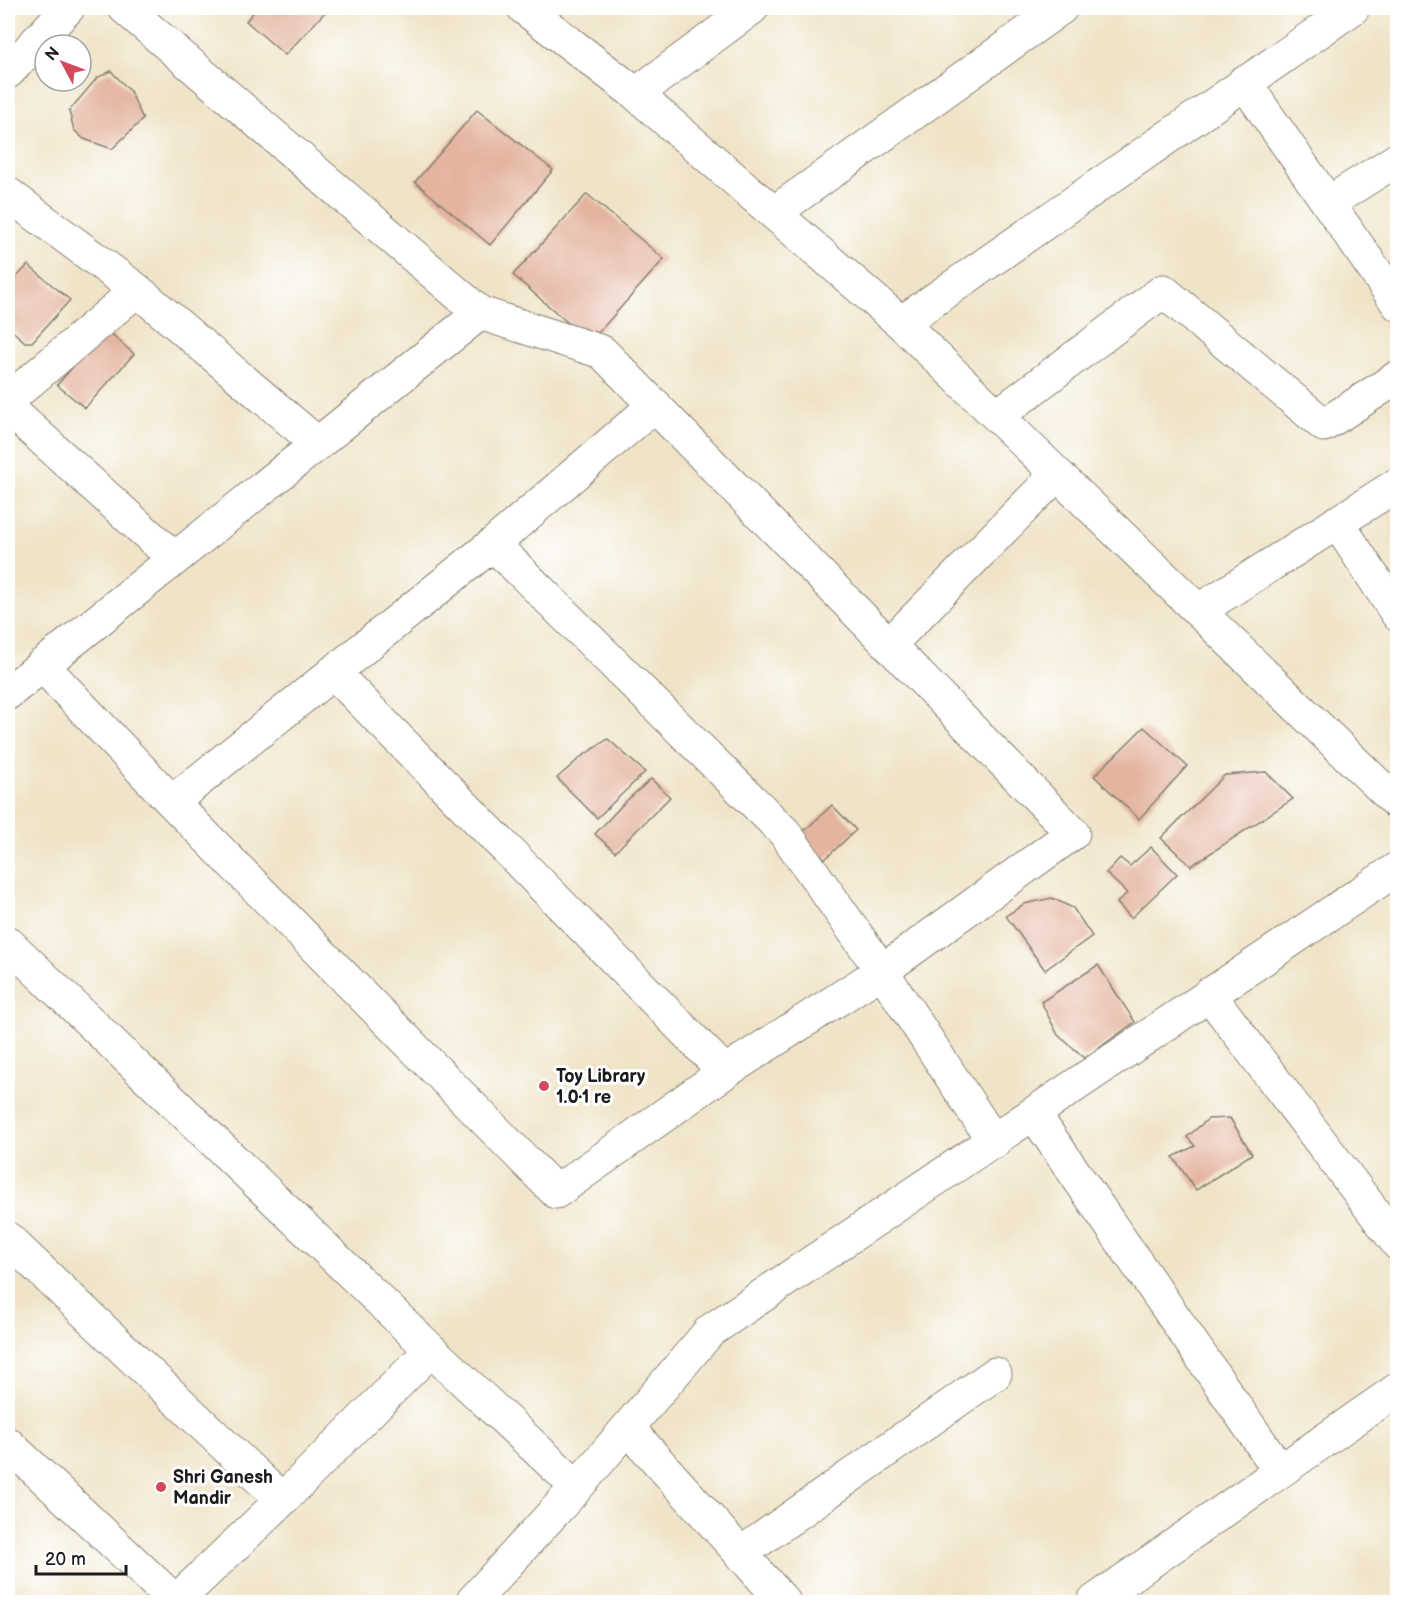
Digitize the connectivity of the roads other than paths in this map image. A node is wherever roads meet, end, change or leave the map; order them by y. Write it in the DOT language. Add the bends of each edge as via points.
graph roads {
  1 [pos="68,8"];
  2 [pos="125,8"];
  3 [pos="524,8"];
  4 [pos="752,8"];
  5 [pos="1061,8"];
  6 [pos="1353,8"];
  7 [pos="8,72"];
  8 [pos="1244,82"];
  9 [pos="636,94"];
  10 [pos="1398,159"];
  11 [pos="8,194"];
  12 [pos="1328,203"];
  13 [pos="775,212"];
  14 [pos="137,290"];
  15 [pos="1398,304"];
  16 [pos="480,313"];
  17 [pos="901,323"];
  18 [pos="1398,377"];
  19 [pos="8,400"];
  20 [pos="655,405"];
  21 [pos="8,408"];
  22 [pos="997,416"];
  23 [pos="318,444"];
  24 [pos="1057,474"];
  25 [pos="1398,483"];
  26 [pos="1337,522"];
  27 [pos="493,544"];
  28 [pos="175,559"];
  29 [pos="1198,611"];
  30 [pos="1398,615"];
  31 [pos="889,645"];
  32 [pos="42,665"];
  33 [pos="333,672"];
  34 [pos="8,693"];
  35 [pos="172,802"];
  36 [pos="1398,804"];
  37 [pos="1398,868"];
  38 [pos="8,943"];
  39 [pos="882,971"];
  40 [pos="1209,994"];
  41 [pos="725,1072"];
  42 [pos="1034,1114"];
  43 [pos="994,1142"];
  44 [pos="8,1239"];
  45 [pos="1398,1244"];
  46 [pos="431,1350"];
  47 [pos="995,1374"];
  48 [pos="1398,1389"];
  49 [pos="628,1428"];
  50 [pos="8,1444"];
  51 [pos="1280,1471"];
  52 [pos="577,1487"];
  53 [pos="282,1500"];
  54 [pos="740,1554"];
  55 [pos="480,1600"];
  56 [pos="176,1602"];
  57 [pos="784,1602"];
  58 [pos="1093,1602"];
  1 -- 7 [label="street"];
  2 -- 16 [label="street"];
  3 -- 9 [label="street"];
  4 -- 9 [label="street"];
  5 -- 13 [label="street"];
  6 -- 8 [label="street"];
  8 -- 12 [label="street"];
  8 -- 17 [label="street"];
  9 -- 13 [label="street"];
  10 -- 12 [label="street"];
  11 -- 14 [label="street"];
  12 -- 15 [label="street"];
  13 -- 17 [label="street"];
  14 -- 19 [label="street"];
  14 -- 23 [label="street"];
  16 -- 20 [label="street" via="602,352"];
  16 -- 23 [label="street"];
  17 -- 22 [label="street"];
  18 -- 22 [label="street" via="1323,425 1163,291"];
  20 -- 27 [label="street"];
  20 -- 31 [label="street"];
  21 -- 28 [label="street"];
  22 -- 24 [label="street"];
  23 -- 28 [label="street"];
  24 -- 29 [label="street"];
  24 -- 31 [label="street"];
  25 -- 26 [label="street"];
  26 -- 29 [label="street"];
  26 -- 30 [label="street"];
  27 -- 33 [label="street"];
  27 -- 39 [label="street" via="785,833"];
  28 -- 32 [label="street"];
  29 -- 36 [label="street"];
  31 -- 39 [label="street" via="1073,834"];
  32 -- 34 [label="street"];
  32 -- 35 [label="street"];
  33 -- 35 [label="street"];
  33 -- 41 [label="street"];
  35 -- 41 [label="street" via="556,1192"];
  37 -- 40 [label="street"];
  38 -- 46 [label="street"];
  39 -- 41 [label="street"];
  39 -- 43 [label="street"];
  40 -- 42 [label="street"];
  40 -- 45 [label="street"];
  42 -- 43 [label="street"];
  42 -- 51 [label="street"];
  43 -- 49 [label="street" via="710,1331"];
  44 -- 53 [label="street"];
  46 -- 52 [label="street"];
  46 -- 53 [label="street"];
  47 -- 54 [label="street"];
  48 -- 51 [label="street"];
  49 -- 52 [label="street"];
  49 -- 54 [label="street"];
  50 -- 56 [label="street"];
  51 -- 58 [label="street"];
  52 -- 55 [label="street"];
  53 -- 56 [label="street"];
  54 -- 57 [label="street"];
}
